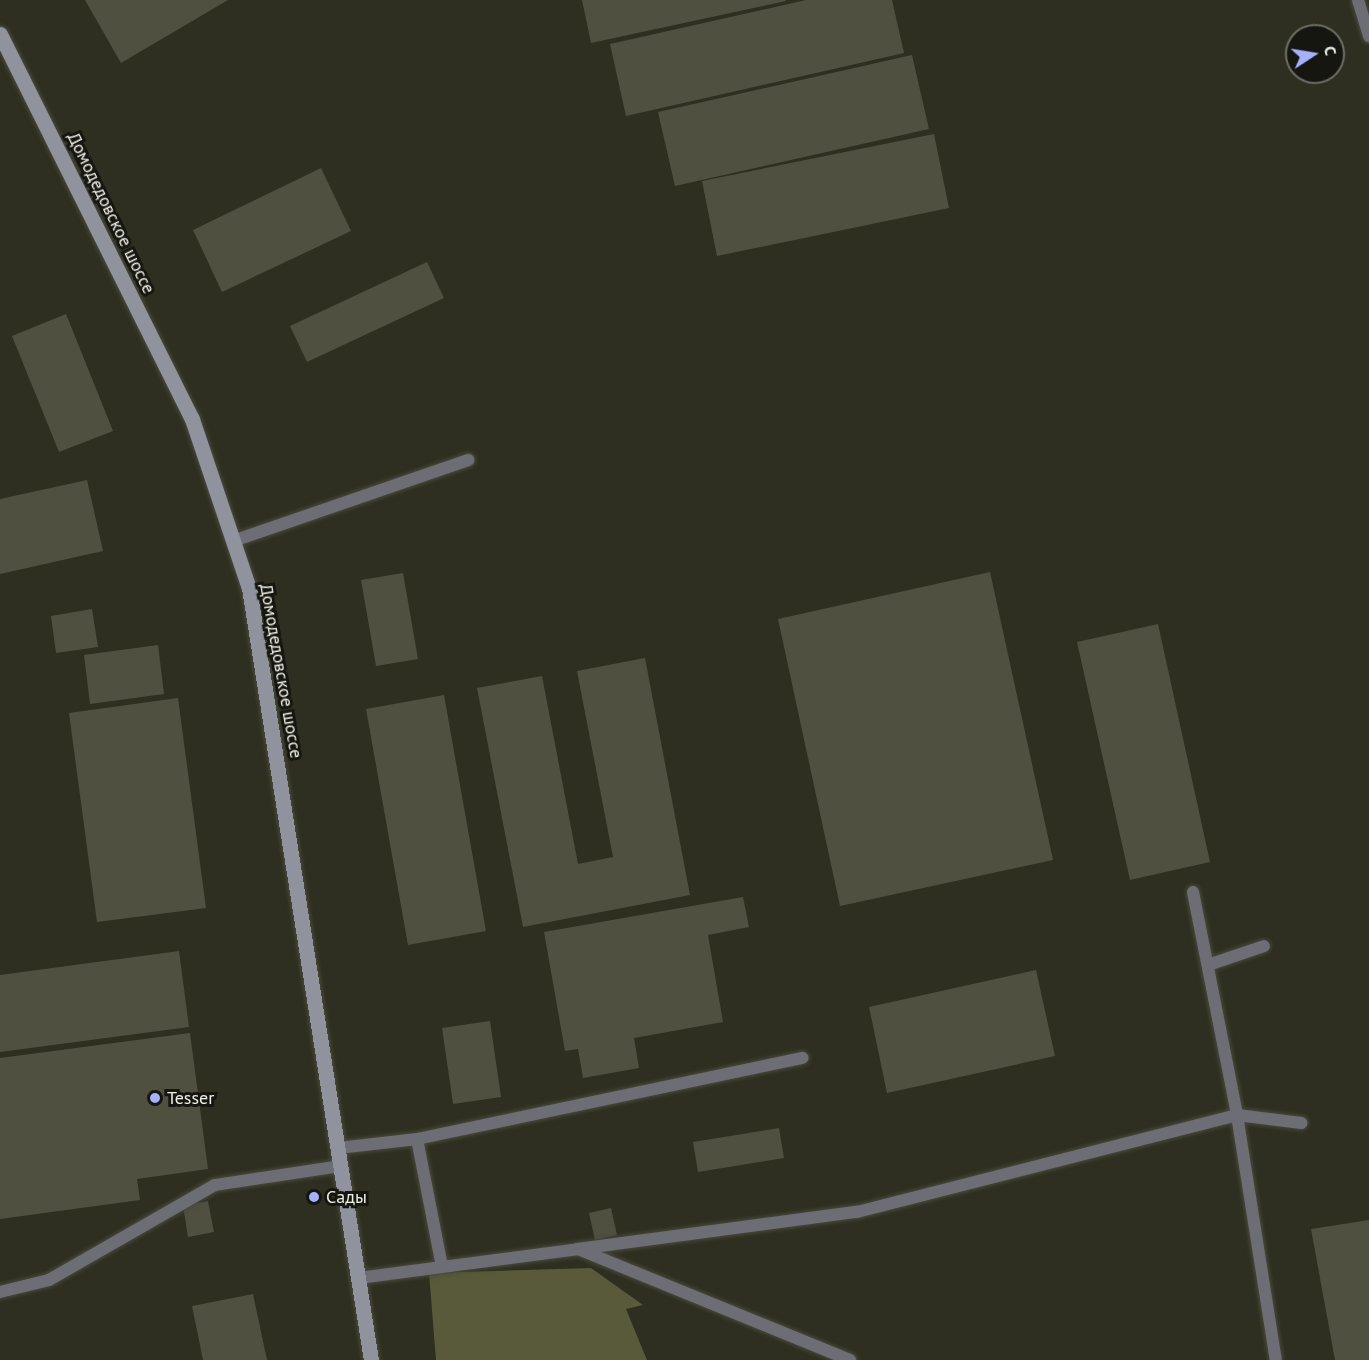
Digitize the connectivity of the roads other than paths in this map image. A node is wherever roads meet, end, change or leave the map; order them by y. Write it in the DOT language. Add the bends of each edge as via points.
graph roads {
  1 [pos="1358,0"];
  2 [pos="0,34"];
  3 [pos="1369,36"];
  4 [pos="468,460"];
  5 [pos="233,541"];
  6 [pos="1193,892"];
  7 [pos="1264,946"];
  8 [pos="1208,965"];
  9 [pos="803,1058"];
  10 [pos="1237,1115"];
  11 [pos="1302,1123"];
  12 [pos="417,1139"];
  13 [pos="338,1148"];
  14 [pos="341,1166"];
  15 [pos="578,1249"];
  16 [pos="442,1266"];
  17 [pos="359,1278"];
  18 [pos="0,1292"];
  19 [pos="371,1360"];
  20 [pos="850,1360"];
  21 [pos="1276,1360"];
  1 -- 3 [label="lane"];
  2 -- 5 [label="main road, Домодедовское шоссе" via="192,419"];
  4 -- 5 [label="lane"];
  5 -- 13 [label="main road, Домодедовское шоссе" via="249,588"];
  6 -- 8 [label="lane"];
  7 -- 8 [label="lane"];
  8 -- 10 [label="lane"];
  9 -- 12 [label="lane"];
  10 -- 11 [label="lane"];
  10 -- 15 [label="lane" via="857,1212"];
  10 -- 21 [label="lane"];
  12 -- 13 [label="lane"];
  12 -- 16 [label="lane"];
  13 -- 14 [label="main road, Домодедовское шоссе"];
  14 -- 17 [label="main road, Домодедовское шоссе"];
  14 -- 18 [label="lane" via="215,1185 49,1280"];
  15 -- 16 [label="lane"];
  15 -- 20 [label="lane"];
  16 -- 17 [label="lane"];
  17 -- 19 [label="main road, Домодедовское шоссе"];
}
